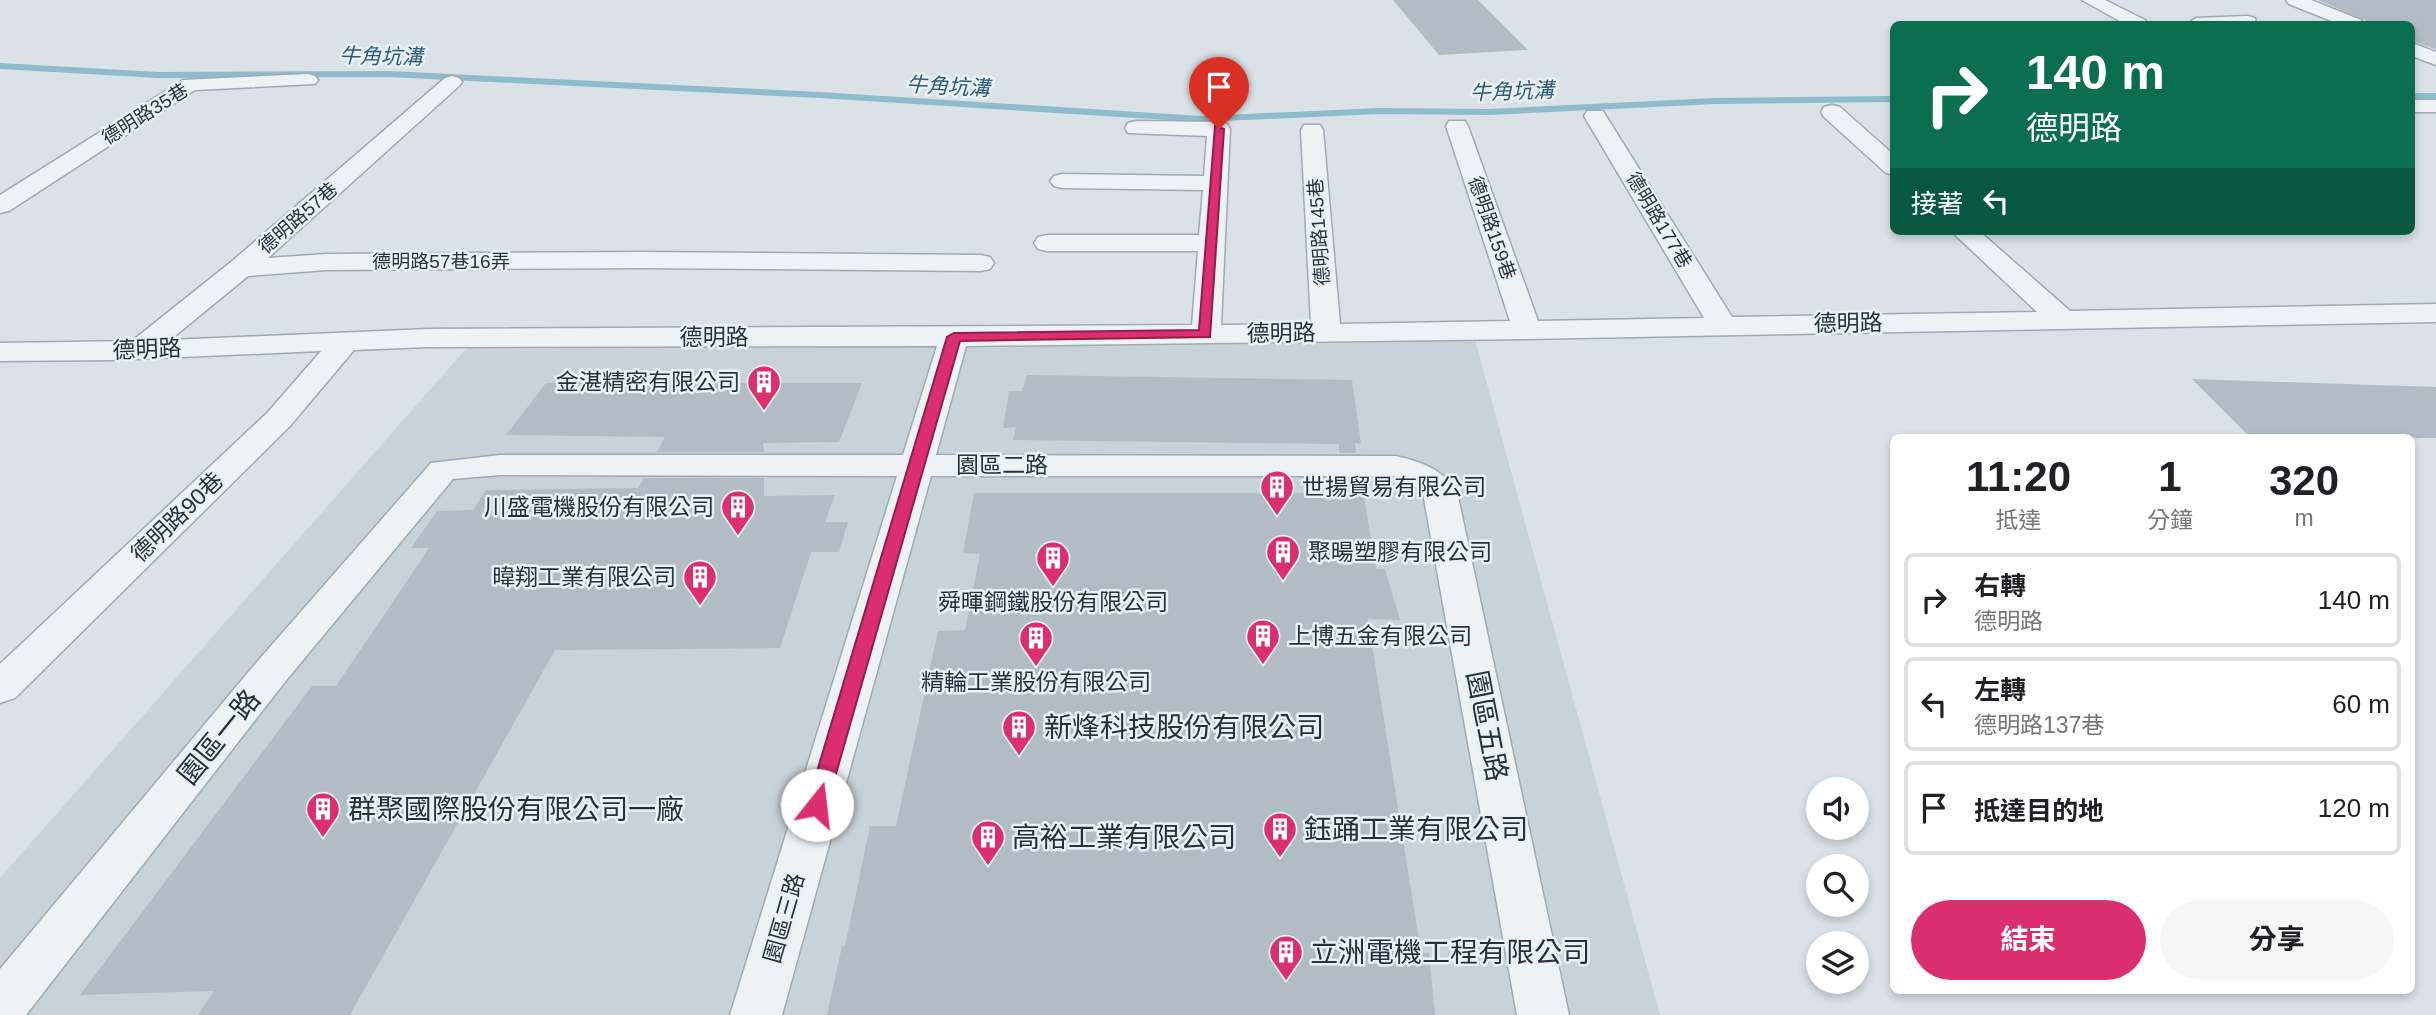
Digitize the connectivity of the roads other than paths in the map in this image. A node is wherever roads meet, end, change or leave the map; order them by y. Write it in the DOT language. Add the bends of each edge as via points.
graph roads {
  1 [pos="2091,0"];
  2 [pos="2295,0"];
  3 [pos="2132,21"];
  4 [pos="2347,21"];
  5 [pos="2415,50"];
  6 [pos="2436,59"];
  7 [pos="308,79"];
  8 [pos="452,82"];
  9 [pos="2415,92"];
  10 [pos="2436,92"];
  11 [pos="2415,106"];
  12 [pos="2436,106"];
  13 [pos="1832,112"];
  14 [pos="1595,116"];
  15 [pos="1457,126"];
  16 [pos="1136,128"];
  17 [pos="1312,130"];
  18 [pos="1890,164"];
  19 [pos="1062,181"];
  20 [pos="1215,183"];
  21 [pos="0,206"];
  22 [pos="1968,235"];
  23 [pos="1047,243"];
  24 [pos="1211,243"];
  25 [pos="981,264"];
  26 [pos="241,268"];
  27 [pos="2436,313"];
  28 [pos="2063,320"];
  29 [pos="1723,324"];
  30 [pos="1527,330"];
  31 [pos="1326,333"];
  32 [pos="1206,334"];
  33 [pos="954,337"];
  34 [pos="347,340"];
  35 [pos="139,349"];
  36 [pos="0,352"];
  37 [pos="916,465"];
  38 [pos="443,470"];
  39 [pos="1432,481"];
  40 [pos="0,688"];
  41 [pos="0,1008"];
  42 [pos="756,1015"];
  43 [pos="1543,1015"];
  1 -- 3 [label="street"];
  2 -- 4 [label="street"];
  5 -- 6 [label="street"];
  7 -- 21 [label="street, 德明路35巷" via="190,84"];
  8 -- 26 [label="street, 德明路57巷"];
  9 -- 10 [label="street"];
  11 -- 12 [label="street"];
  13 -- 18 [label="street"];
  14 -- 29 [label="street, 德明路177巷"];
  15 -- 30 [label="street, 德明路159巷"];
  16 -- 20 [label="street" via="1219,129"];
  17 -- 31 [label="street, 德明路145巷"];
  19 -- 20 [label="street"];
  20 -- 24 [label="street"];
  22 -- 28 [label="street"];
  23 -- 24 [label="street"];
  24 -- 32 [label="street"];
  25 -- 26 [label="street, 德明路57巷16弄" via="643,260 327,262"];
  26 -- 35 [label="street, 德明路57巷"];
  27 -- 28 [label="street, 德明路"];
  28 -- 29 [label="street, 德明路"];
  29 -- 30 [label="street, 德明路"];
  30 -- 31 [label="street, 德明路"];
  31 -- 32 [label="street, 德明路"];
  32 -- 33 [label="street, 德明路"];
  33 -- 34 [label="street, 德明路"];
  33 -- 37 [label="street, 園區三路"];
  34 -- 35 [label="street, 德明路"];
  34 -- 40 [label="street, 德明路90巷" via="279,419"];
  35 -- 36 [label="street, 德明路"];
  37 -- 38 [label="street, 園區二路" via="500,465"];
  37 -- 39 [label="street, 園區二路" via="1396,467"];
  37 -- 42 [label="street, 園區三路"];
  38 -- 41 [label="street, 園區一路" via="270,673"];
  39 -- 43 [label="street, 園區五路" via="1444,506"];
}
